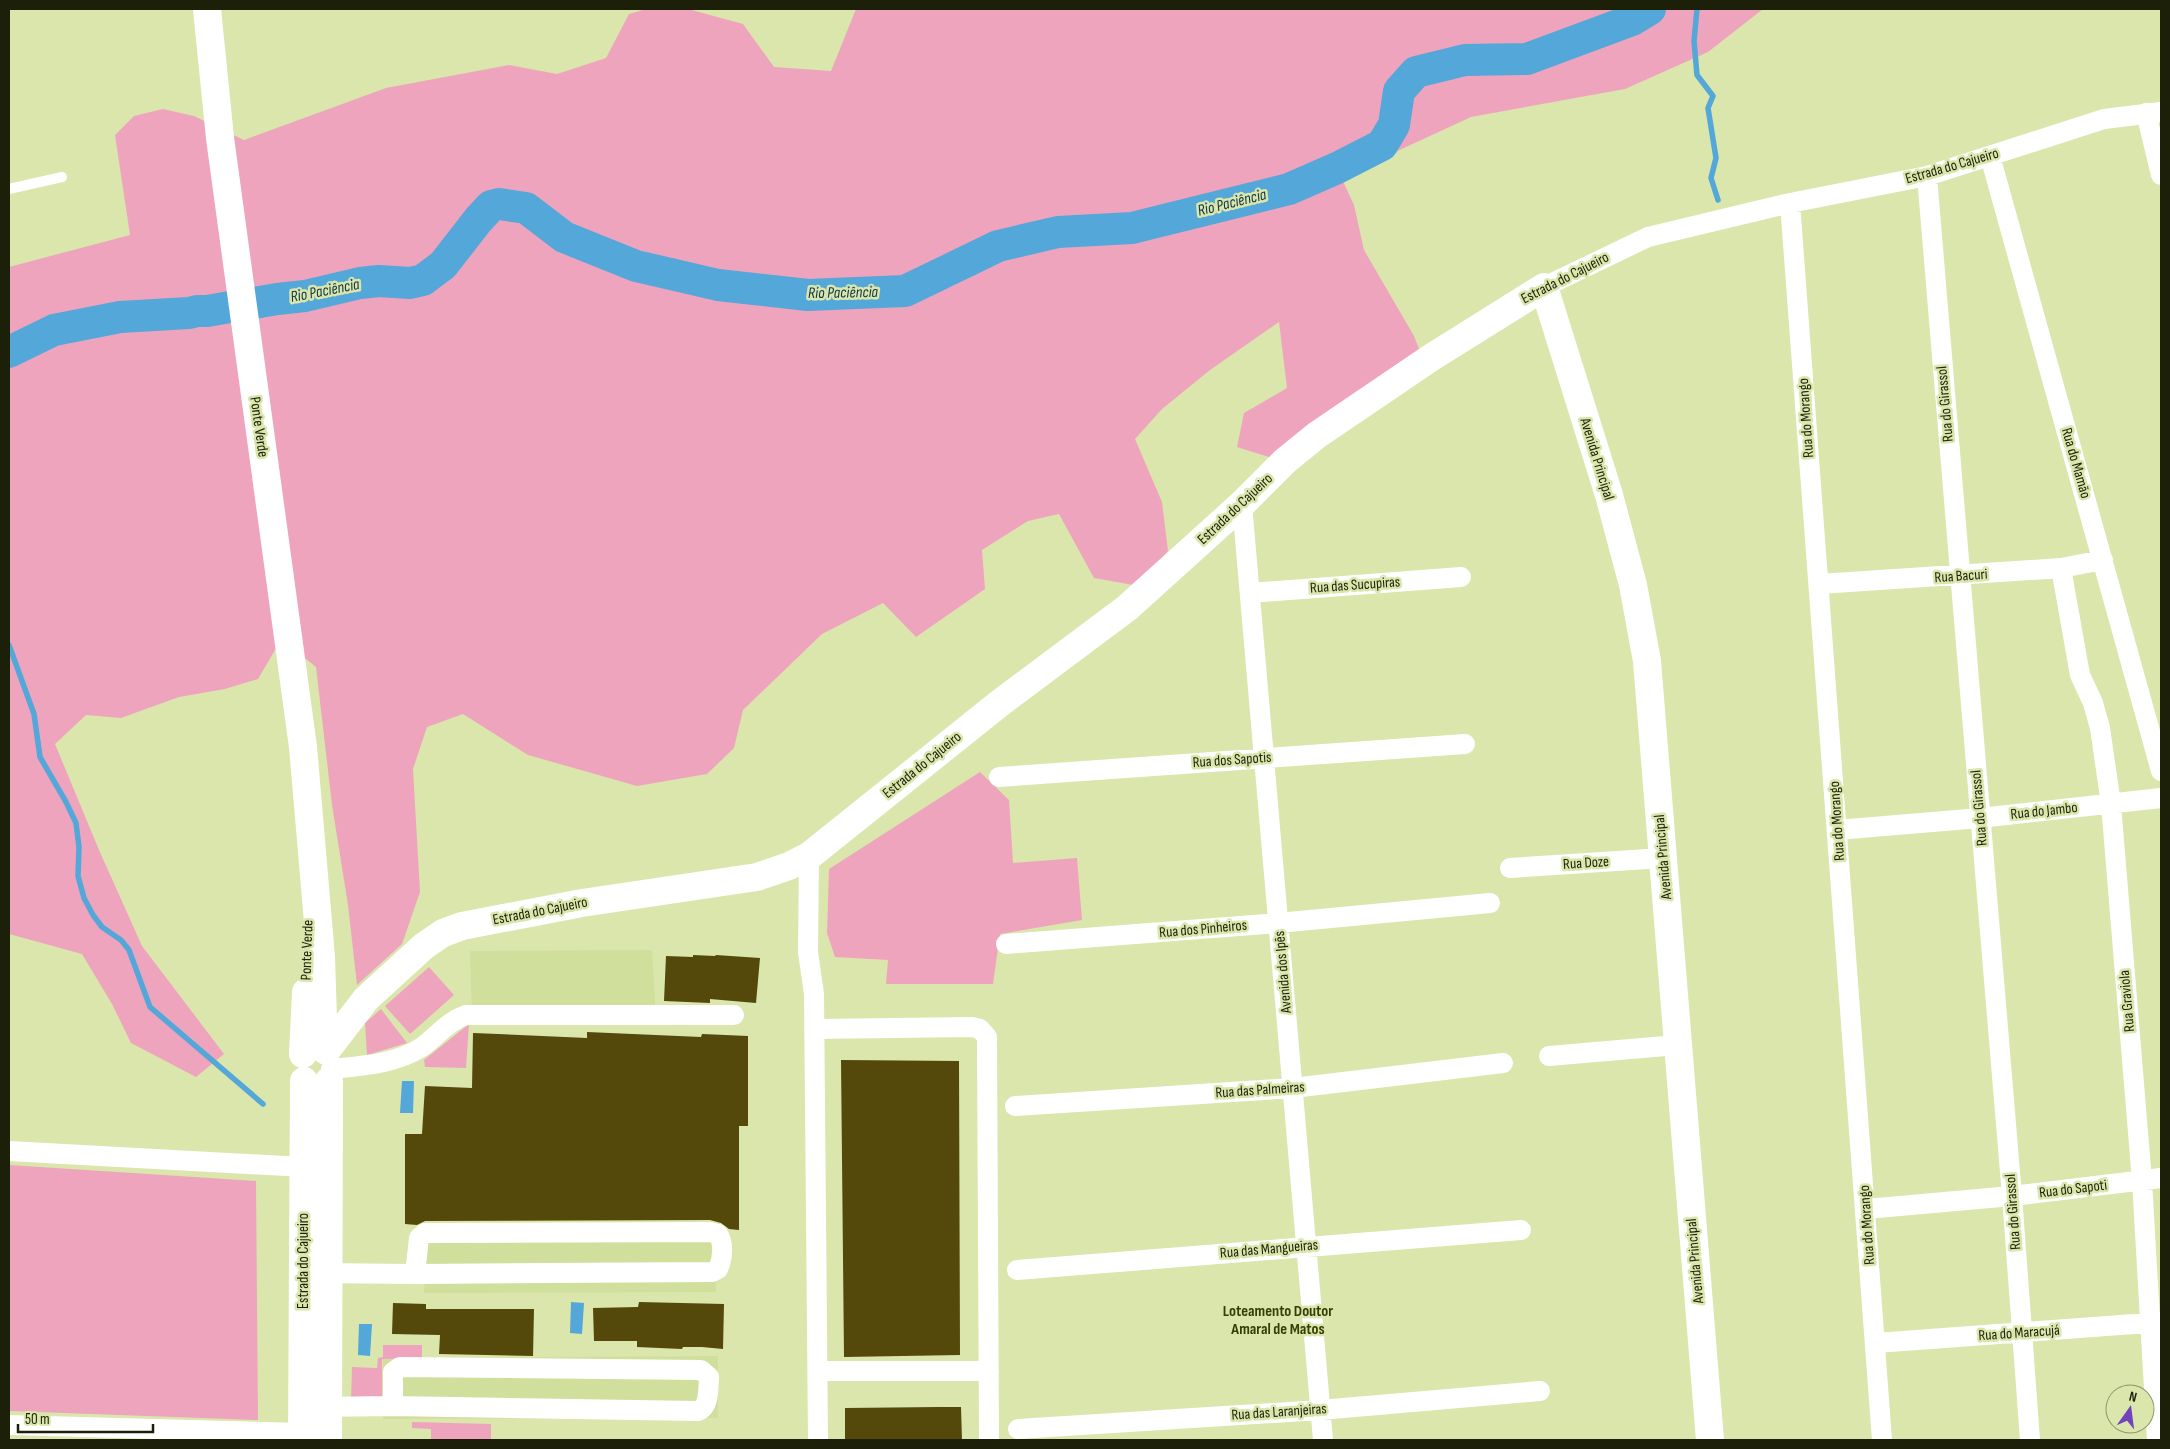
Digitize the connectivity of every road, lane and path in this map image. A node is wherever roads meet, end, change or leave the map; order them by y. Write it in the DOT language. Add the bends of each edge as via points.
graph roads {
  1 [pos="207,9"];
  2 [pos="2154,113"];
  3 [pos="1990,156"];
  4 [pos="2161,175"];
  5 [pos="1927,176"];
  6 [pos="62,177"];
  7 [pos="9,189"];
  8 [pos="1790,203"];
  9 [pos="1544,287"];
  10 [pos="1242,504"];
  11 [pos="2103,560"];
  12 [pos="2061,568"];
  13 [pos="1959,576"];
  14 [pos="1461,577"];
  15 [pos="1818,584"];
  16 [pos="1250,593"];
  17 [pos="2157,738"];
  18 [pos="1465,744"];
  19 [pos="1264,757"];
  20 [pos="2161,771"];
  21 [pos="998,777"];
  22 [pos="2161,798"];
  23 [pos="2110,804"];
  24 [pos="1980,818"];
  25 [pos="1837,830"];
  26 [pos="809,856"];
  27 [pos="1662,858"];
  28 [pos="1510,868"];
  29 [pos="1490,903"];
  30 [pos="1278,923"];
  31 [pos="1006,944"];
  32 [pos="734,1015"];
  33 [pos="814,1029"];
  34 [pos="1677,1045"];
  35 [pos="1549,1056"];
  36 [pos="1503,1063"];
  37 [pos="321,1064"];
  38 [pos="1293,1088"];
  39 [pos="1016,1106"];
  40 [pos="9,1151"];
  41 [pos="304,1167"];
  42 [pos="2152,1180"];
  43 [pos="2012,1196"];
  44 [pos="1866,1209"];
  45 [pos="1521,1230"];
  46 [pos="1306,1246"];
  47 [pos="1017,1270"];
  48 [pos="315,1273"];
  49 [pos="415,1274"];
  50 [pos="2156,1322"];
  51 [pos="2021,1333"];
  52 [pos="1876,1343"];
  53 [pos="818,1371"];
  54 [pos="989,1371"];
  55 [pos="1540,1390"];
  56 [pos="393,1406"];
  57 [pos="1320,1410"];
  58 [pos="9,1425"];
  59 [pos="312,1426"];
  60 [pos="1018,1429"];
  61 [pos="818,1440"];
  62 [pos="989,1440"];
  63 [pos="1323,1440"];
  64 [pos="1710,1440"];
  65 [pos="1882,1440"];
  66 [pos="2030,1440"];
  67 [pos="2157,1440"];
  1 -- 37 [label="street, Ponte Verde" via="220,138 303,747"];
  2 -- 3 [label="street, Estrada do Cajueiro" via="2104,120"];
  2 -- 4 [label="street"];
  3 -- 5 [label="street, Estrada do Cajueiro"];
  3 -- 11 [label="street, Rua do Mamão"];
  5 -- 8 [label="street, Estrada do Cajueiro"];
  5 -- 13 [label="street, Rua do Girassol"];
  6 -- 7 [label="lane"];
  8 -- 9 [label="street, Estrada do Cajueiro" via="1648,237"];
  8 -- 15 [label="street, Rua do Morango"];
  9 -- 10 [label="street, Estrada do Cajueiro" via="1432,357 1317,435 1285,461"];
  9 -- 27 [label="street, Avenida Principal" via="1609,495 1633,585 1647,661"];
  10 -- 16 [label="street, Avenida dos Ipês"];
  10 -- 26 [label="street, Estrada do Cajueiro" via="1127,608 1000,703"];
  11 -- 12 [label="street, Rua Bacuri"];
  11 -- 17 [label="street, Rua do Mamão"];
  12 -- 13 [label="street, Rua Bacuri"];
  12 -- 23 [label="street, Rua Graviola" via="2080,675 2100,728"];
  13 -- 15 [label="street, Rua Bacuri"];
  13 -- 24 [label="street, Rua do Girassol"];
  14 -- 16 [label="street, Rua das Sucupiras"];
  15 -- 25 [label="street, Rua do Morango"];
  16 -- 19 [label="street, Avenida dos Ipês"];
  17 -- 20 [label="street, Rua do Mamão"];
  18 -- 19 [label="street, Rua dos Sapotis"];
  19 -- 21 [label="street, Rua dos Sapotis"];
  19 -- 30 [label="street, Avenida dos Ipês"];
  22 -- 23 [label="street, Rua do Jambo"];
  23 -- 24 [label="street, Rua do Jambo"];
  23 -- 42 [label="street, Rua Graviola"];
  24 -- 25 [label="street, Rua do Jambo"];
  24 -- 43 [label="street, Rua do Girassol"];
  25 -- 44 [label="street, Rua do Morango"];
  26 -- 33 [label="street" via="808,952 814,994"];
  26 -- 37 [label="street, Estrada do Cajueiro" via="757,877 582,903 462,926 443,933 366,999"];
  27 -- 28 [label="street, Rua Doze"];
  27 -- 34 [label="street, Avenida Principal"];
  29 -- 30 [label="street, Rua dos Pinheiros"];
  30 -- 31 [label="street, Rua dos Pinheiros"];
  30 -- 38 [label="street, Avenida dos Ipês"];
  32 -- 37 [label="street" via="466,1015 454,1019 422,1047 405,1056 392,1060"];
  33 -- 53 [label="street"];
  33 -- 54 [label="street" via="972,1027 985,1033"];
  34 -- 35 [label="street"];
  34 -- 64 [label="street, Avenida Principal"];
  36 -- 38 [label="street, Rua das Palmeiras"];
  37 -- 41 [label="street, Estrada do Cajueiro"];
  37 -- 48 [label="street, Estrada do Cajueiro"];
  38 -- 39 [label="street, Rua das Palmeiras"];
  38 -- 46 [label="street, Avenida dos Ipês"];
  40 -- 41 [label="street"];
  41 -- 48 [label="street, Estrada do Cajueiro"];
  42 -- 43 [label="street, Rua do Sapoti"];
  42 -- 50 [label="street, Rua Graviola"];
  43 -- 44 [label="street, Rua do Sapoti"];
  43 -- 51 [label="street, Rua do Girassol"];
  44 -- 52 [label="street, Rua do Morango"];
  45 -- 46 [label="street, Rua das Mangueiras"];
  46 -- 47 [label="street, Rua das Mangueiras"];
  46 -- 57 [label="street, Avenida dos Ipês"];
  48 -- 49 [label="street"];
  48 -- 59 [label="street, Estrada do Cajueiro"];
  49 -- 49 [label="street" via="712,1272 718,1270 721,1262 722,1239 710,1232 425,1233 419,1238"];
  50 -- 51 [label="street, Rua do Maracujá"];
  50 -- 67 [label="street, Rua Graviola"];
  51 -- 52 [label="street, Rua do Maracujá"];
  51 -- 66 [label="street, Rua do Girassol"];
  52 -- 65 [label="street, Rua do Morango"];
  53 -- 54 [label="street"];
  53 -- 61 [label="street"];
  54 -- 62 [label="street"];
  55 -- 57 [label="street, Rua das Laranjeiras"];
  56 -- 56 [label="street" via="698,1411 706,1405 709,1377 701,1370 400,1367 393,1372"];
  56 -- 59 [label="street"];
  57 -- 60 [label="street, Rua das Laranjeiras"];
  57 -- 63 [label="street, Avenida dos Ipês"];
  58 -- 59 [label="street"];
}
